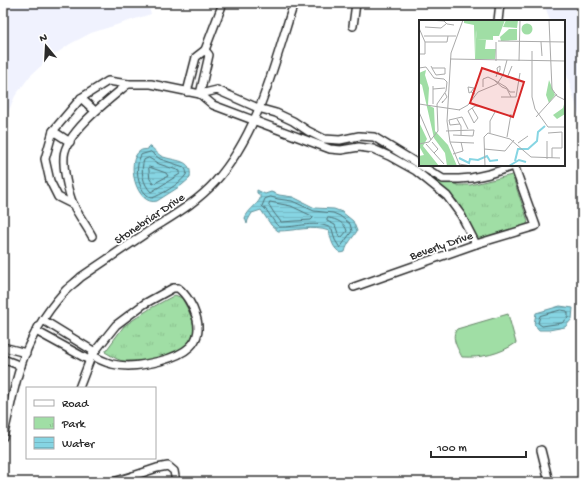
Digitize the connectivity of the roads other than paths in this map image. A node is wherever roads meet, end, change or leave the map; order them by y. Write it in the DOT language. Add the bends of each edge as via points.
graph roads {
  1 [pos="222,3"];
  2 [pos="294,3"];
  3 [pos="356,3"];
  4 [pos="500,3"];
  5 [pos="498,20"];
  6 [pos="352,26"];
  7 [pos="205,50"];
  8 [pos="128,84"];
  9 [pos="187,92"];
  10 [pos="200,94"];
  11 [pos="81,98"];
  12 [pos="258,108"];
  13 [pos="95,111"];
  14 [pos="253,121"];
  15 [pos="53,131"];
  16 [pos="70,142"];
  17 [pos="419,164"];
  18 [pos="422,166"];
  19 [pos="514,166"];
  20 [pos="74,205"];
  21 [pos="92,236"];
  22 [pos="476,244"];
  23 [pos="354,287"];
  24 [pos="43,320"];
  25 [pos="36,331"];
  26 [pos="3,347"];
  27 [pos="26,354"];
  28 [pos="92,356"];
  29 [pos="3,359"];
  30 [pos="21,366"];
  31 [pos="79,387"];
  32 [pos="3,437"];
  33 [pos="541,450"];
  34 [pos="135,479"];
  35 [pos="113,482"];
  36 [pos="176,482"];
  37 [pos="549,482"];
  1 -- 7 [label="street"];
  2 -- 12 [label="street, Stonebriar Drive"];
  3 -- 6 [label="street"];
  4 -- 5 [label="street"];
  7 -- 9 [label="street" via="196,57"];
  7 -- 10 [label="street" via="209,55"];
  8 -- 9 [label="street" via="151,84"];
  8 -- 11 [label="street" via="108,81"];
  8 -- 13 [label="street"];
  9 -- 10 [label="street"];
  10 -- 12 [label="street" via="217,90"];
  10 -- 14 [label="street" via="213,105"];
  11 -- 13 [label="street"];
  11 -- 15 [label="street"];
  12 -- 14 [label="street, Stonebriar Drive"];
  12 -- 17 [label="street" via="287,118 324,139 374,137"];
  13 -- 16 [label="street"];
  14 -- 22 [label="street" via="330,149 359,147 373,149 389,156 416,172 447,196 461,215"];
  14 -- 24 [label="street, Stonebriar Drive" via="234,158 214,183 189,206 81,277 66,290"];
  15 -- 16 [label="street"];
  15 -- 20 [label="street" via="45,159 50,180 58,197"];
  16 -- 20 [label="street" via="64,155 66,178"];
  18 -- 19 [label="street" via="443,179 471,178"];
  19 -- 22 [label="street, Beverly Drive" via="536,226"];
  20 -- 21 [label="street"];
  22 -- 23 [label="street, Beverly Drive"];
  24 -- 25 [label="street, Stonebriar Drive"];
  24 -- 28 [label="street"];
  25 -- 27 [label="street, Stonebriar Drive"];
  25 -- 28 [label="street"];
  26 -- 27 [label="street"];
  27 -- 30 [label="street, Stonebriar Drive"];
  28 -- 28 [label="street" via="111,364 134,366 173,357 188,350 194,343 199,325 194,310 181,290 173,288 122,320 109,332"];
  28 -- 31 [label="street"];
  29 -- 30 [label="street"];
  30 -- 32 [label="street, Stonebriar Drive"];
  33 -- 37 [label="street"];
  34 -- 35 [label="street"];
  34 -- 36 [label="street" via="157,468 168,466 174,471"];
}
